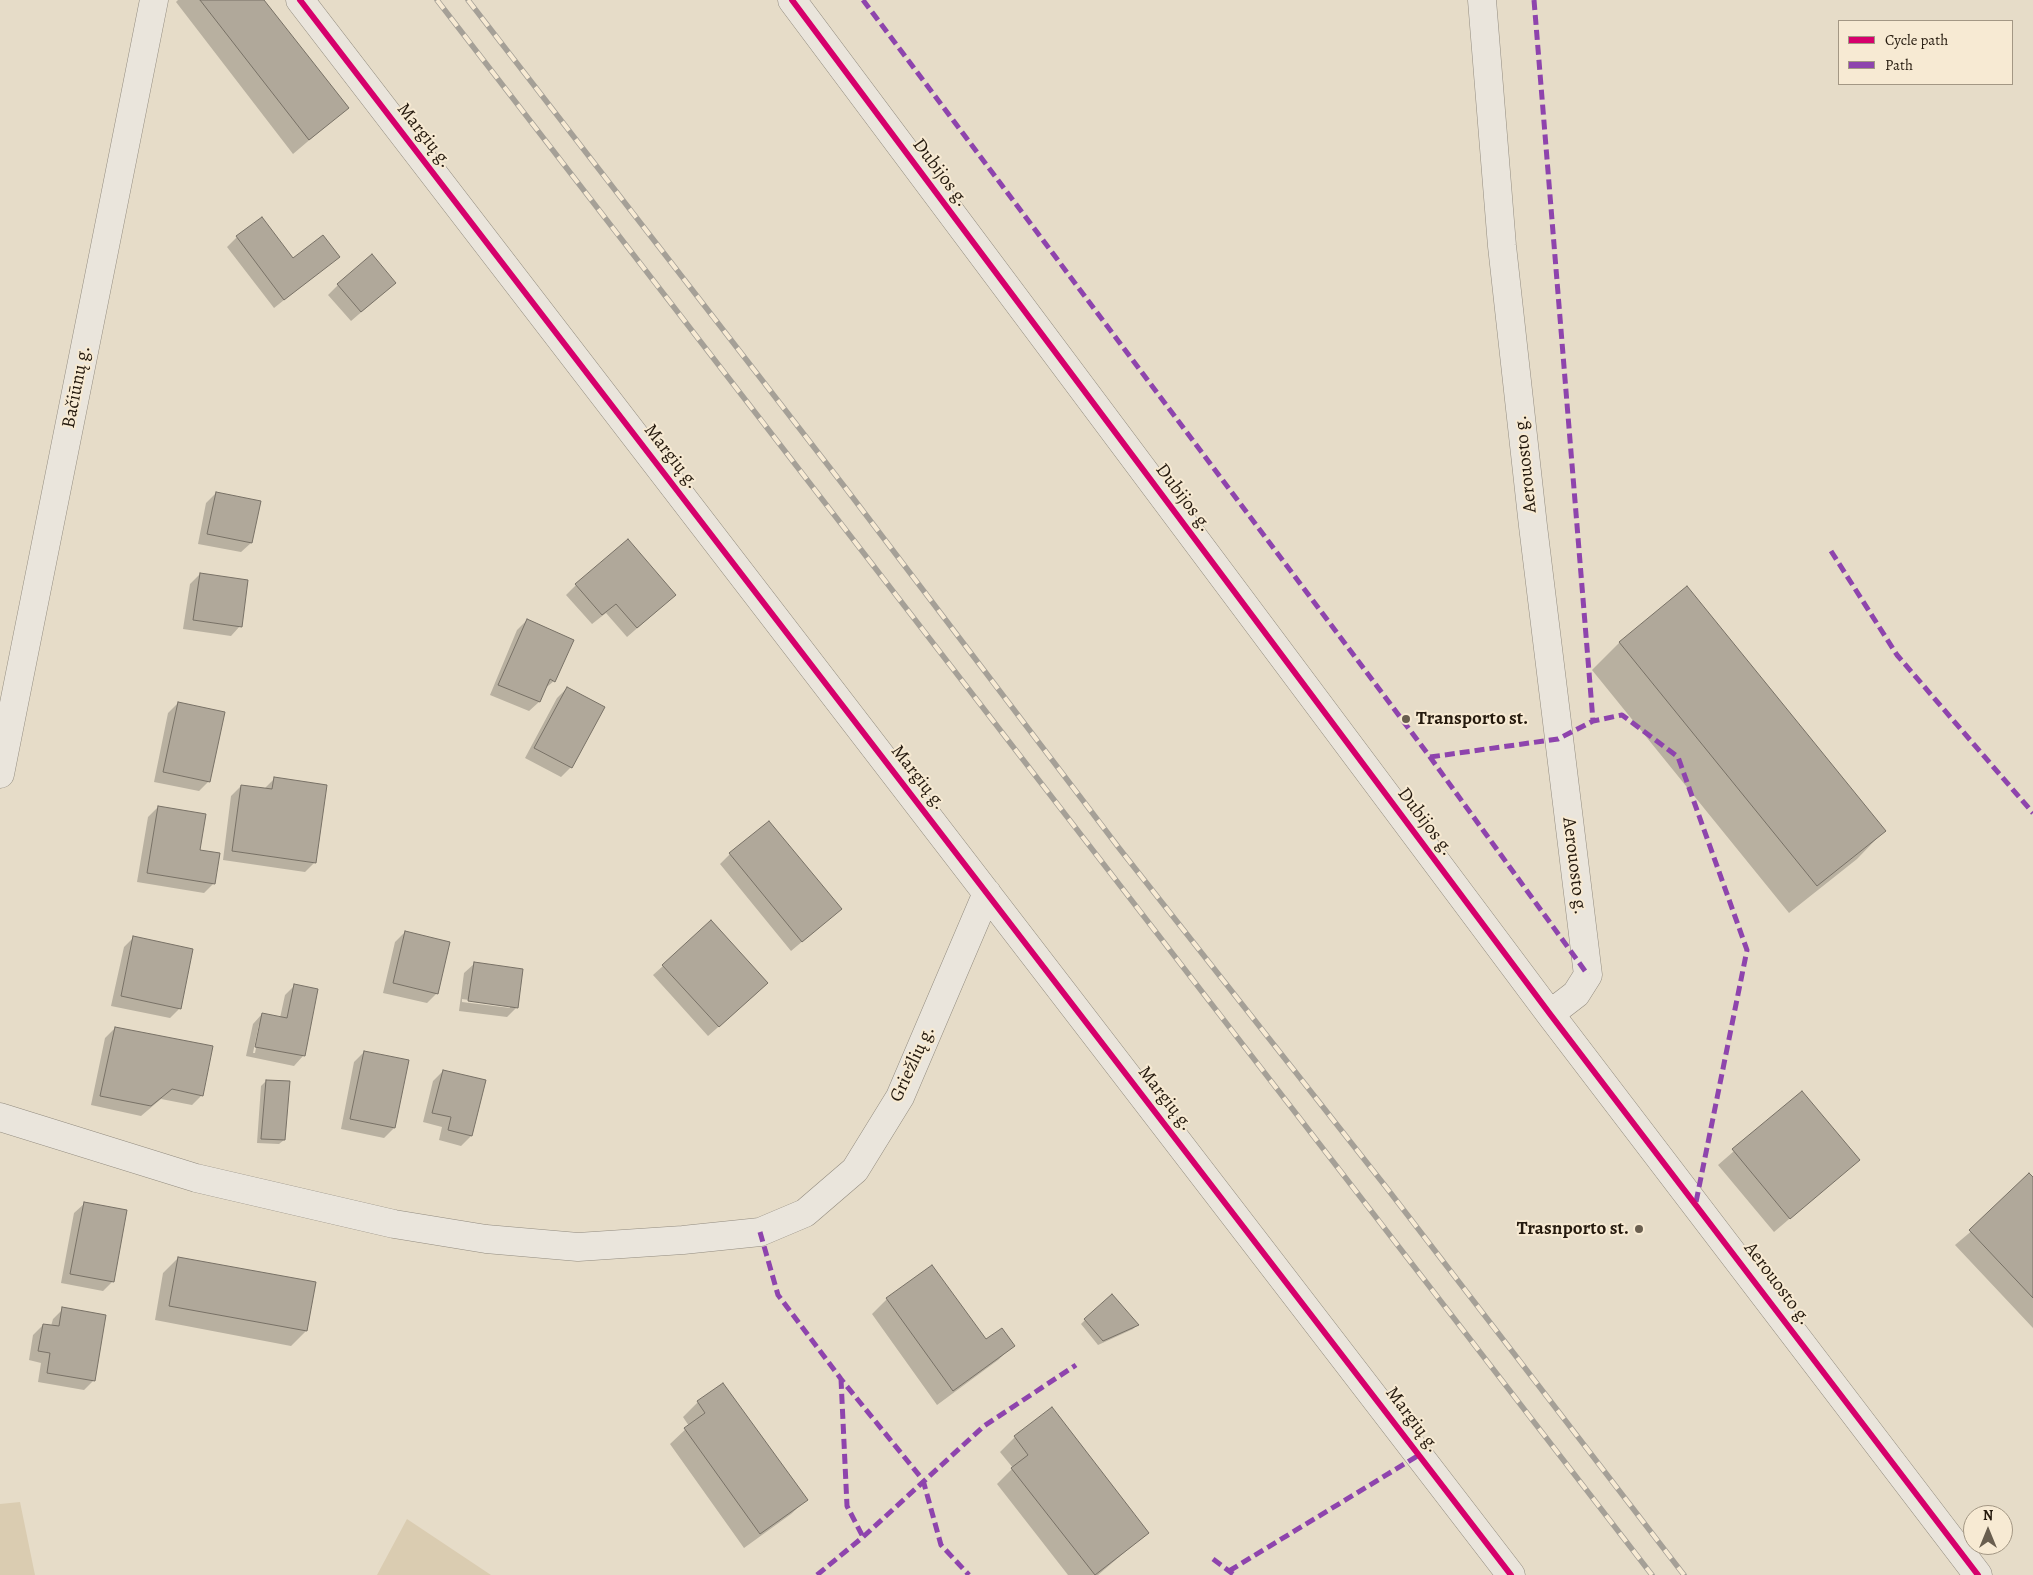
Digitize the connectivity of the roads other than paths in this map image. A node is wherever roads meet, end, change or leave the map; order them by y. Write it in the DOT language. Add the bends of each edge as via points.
graph roads {
  1 [pos="154,0"];
  2 [pos="300,0"];
  3 [pos="792,0"];
  4 [pos="1482,0"];
  5 [pos="0,774"];
  6 [pos="987,893"];
  7 [pos="1550,1014"];
  8 [pos="0,1117"];
  9 [pos="1512,1575"];
  10 [pos="1978,1575"];
  1 -- 5 [label="street, Bačiūnų g."];
  2 -- 6 [label="street, Margių g."];
  3 -- 7 [label="street, Dubijos g."];
  4 -- 7 [label="street, Aerouosto g." via="1502,246 1525,458 1588,975 1576,994"];
  6 -- 8 [label="street, Griežlių g." via="900,1097 855,1170 805,1213 760,1232 578,1247 486,1239 394,1224 196,1178"];
  6 -- 9 [label="street, Margių g."];
  7 -- 10 [label="street, Aerouosto g."];
}
